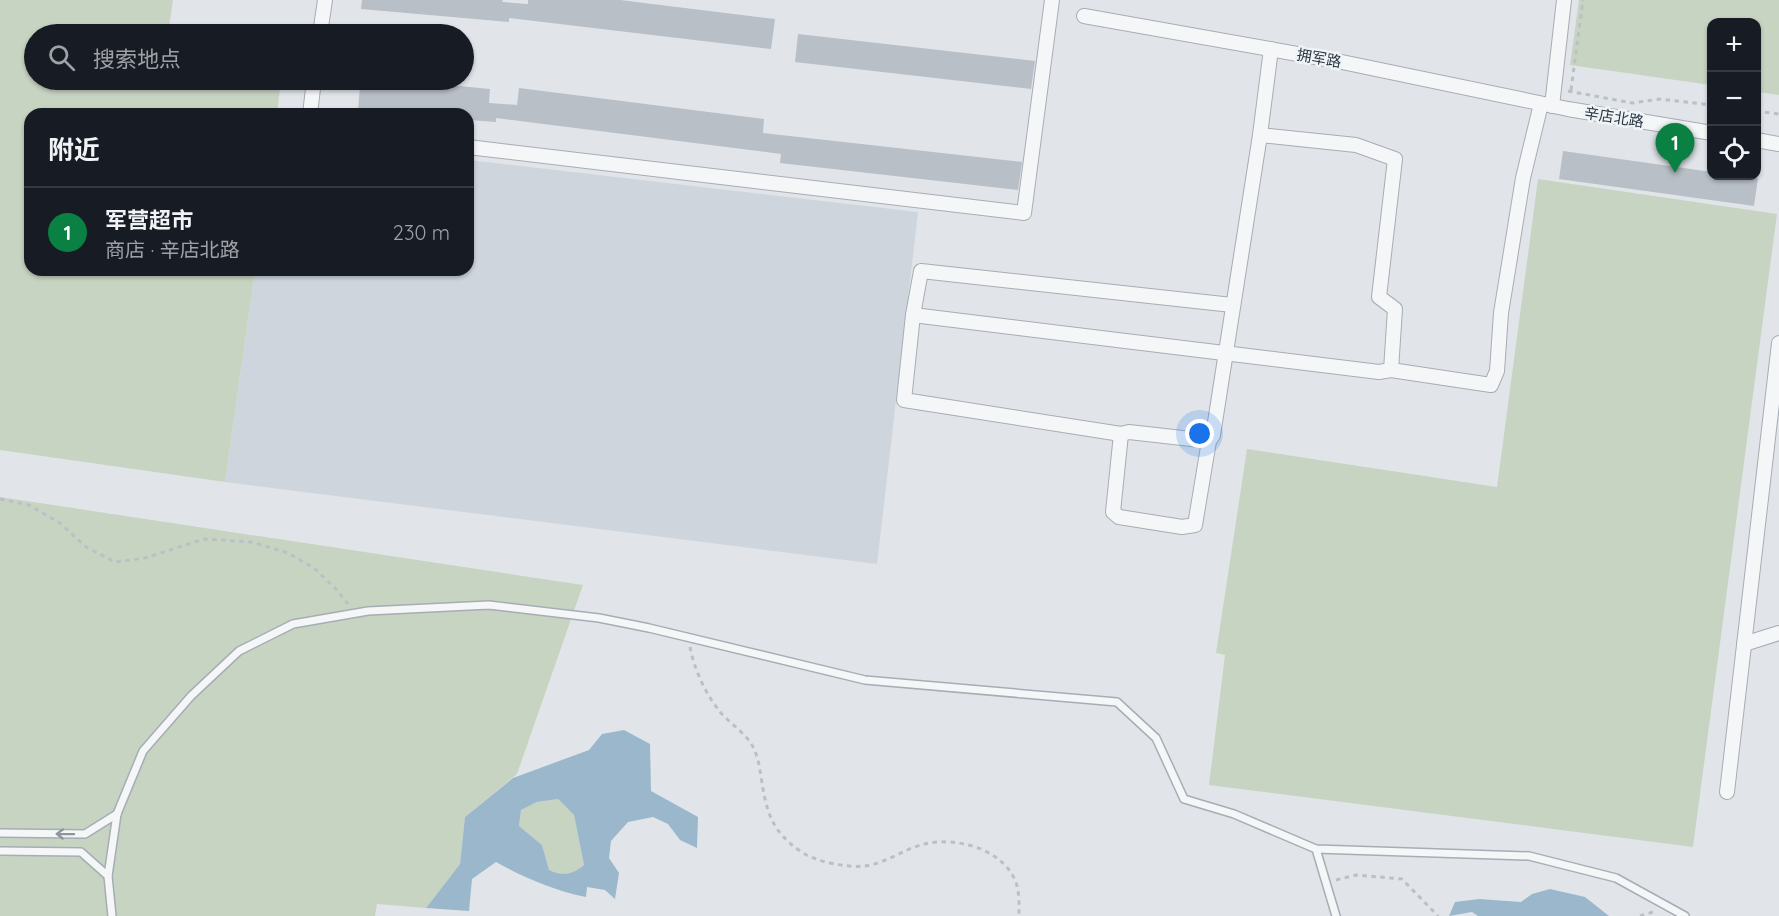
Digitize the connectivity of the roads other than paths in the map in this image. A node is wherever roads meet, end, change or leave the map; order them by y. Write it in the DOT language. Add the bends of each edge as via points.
graph roads {
  1 [pos="325,0"];
  2 [pos="1052,0"];
  3 [pos="1564,0"];
  4 [pos="1084,16"];
  5 [pos="321,24"];
  6 [pos="1271,49"];
  7 [pos="313,90"];
  8 [pos="1547,105"];
  9 [pos="311,108"];
  10 [pos="1707,132"];
  11 [pos="1260,135"];
  12 [pos="1761,141"];
  13 [pos="1779,144"];
  14 [pos="474,148"];
  15 [pos="1232,305"];
  16 [pos="914,315"];
  17 [pos="1779,344"];
  18 [pos="1226,353"];
  19 [pos="1391,370"];
  20 [pos="1120,434"];
  21 [pos="1774,439"];
  22 [pos="1209,441"];
  23 [pos="1779,633"];
  24 [pos="1744,644"];
  25 [pos="1727,792"];
  26 [pos="117,814"];
  27 [pos="0,833"];
  28 [pos="1316,849"];
  29 [pos="0,851"];
  30 [pos="108,876"];
  31 [pos="112,916"];
  32 [pos="1336,916"];
  33 [pos="1685,916"];
  1 -- 5 [label="street"];
  2 -- 14 [label="street" via="1024,213"];
  3 -- 8 [label="street" via="1554,88"];
  4 -- 6 [label="street, 拥军路"];
  6 -- 8 [label="street, 拥军路"];
  6 -- 11 [label="street"];
  7 -- 9 [label="street"];
  8 -- 10 [label="street, 辛店北路"];
  8 -- 19 [label="street" via="1522,177 1497,371 1491,385"];
  11 -- 15 [label="street"];
  11 -- 19 [label="street" via="1356,145 1395,159 1379,297 1395,309"];
  12 -- 13 [label="street"];
  15 -- 16 [label="street" via="921,271"];
  15 -- 18 [label="street"];
  16 -- 18 [label="street"];
  16 -- 20 [label="street" via="904,400"];
  17 -- 21 [label="street"];
  18 -- 19 [label="street" via="1379,372"];
  18 -- 22 [label="street"];
  20 -- 22 [label="street"];
  20 -- 22 [label="street" via="1113,512 1119,517 1182,527 1195,525"];
  21 -- 24 [label="street"];
  23 -- 24 [label="street"];
  24 -- 25 [label="street"];
  26 -- 27 [label="lane, one-way" via="85,834"];
  26 -- 28 [label="lane" via="143,751 191,696 239,651 293,624 368,610 489,605 599,618 865,680 1118,702 1156,738 1184,799 1234,814"];
  26 -- 30 [label="lane"];
  28 -- 32 [label="lane"];
  28 -- 33 [label="lane" via="1529,856 1616,878"];
  29 -- 30 [label="lane" via="81,852"];
  30 -- 31 [label="lane"];
}
